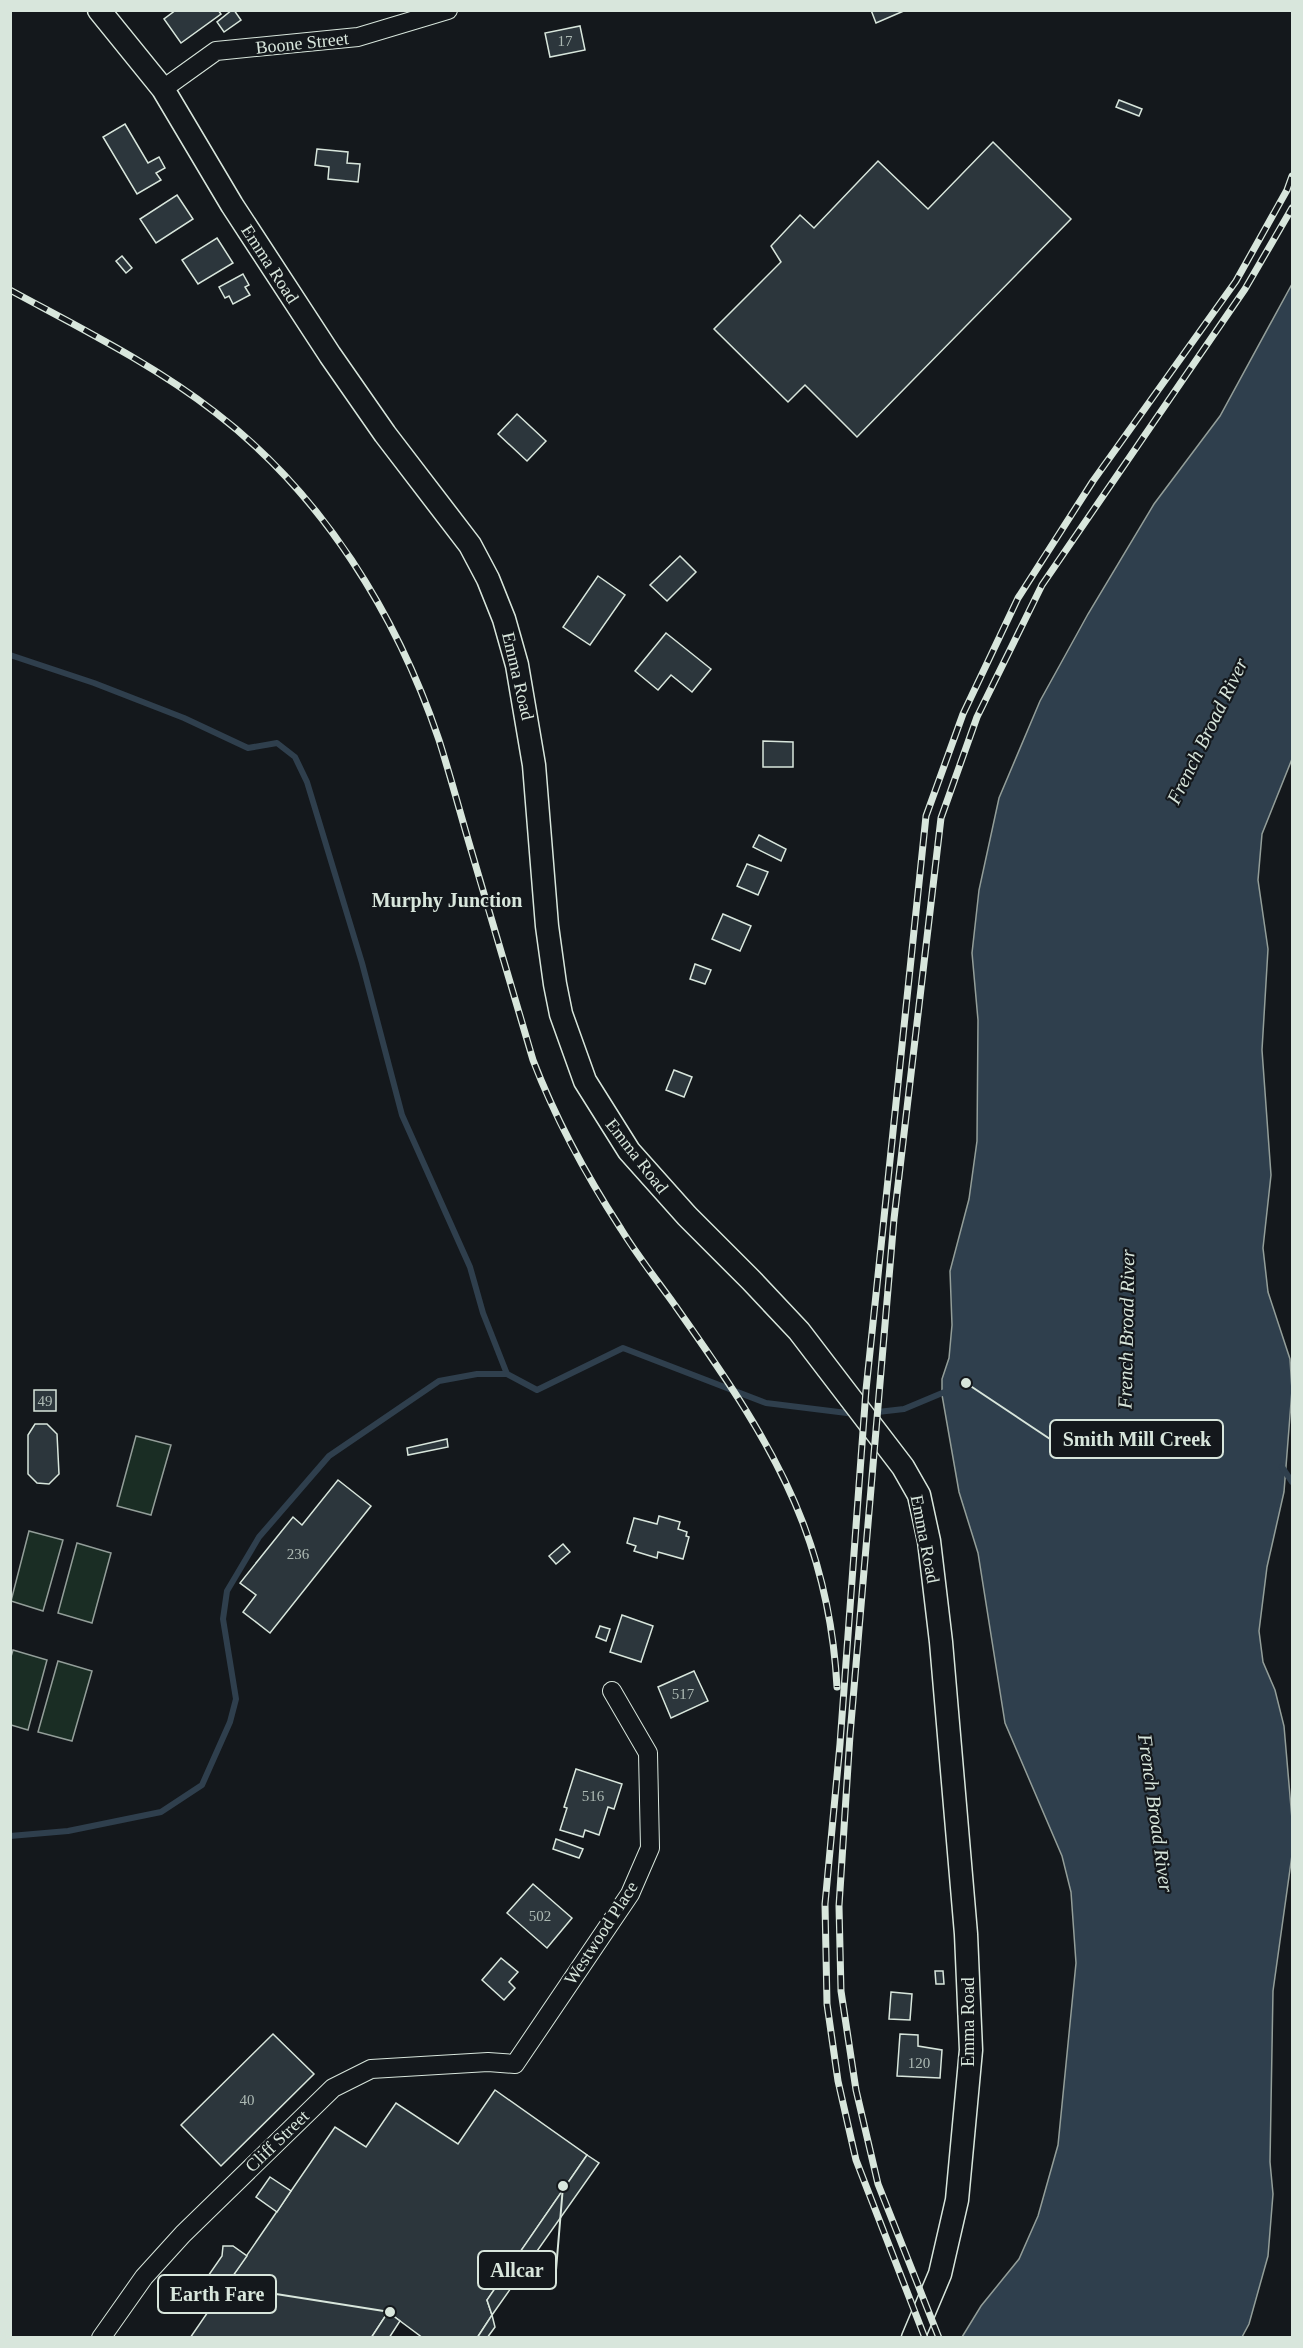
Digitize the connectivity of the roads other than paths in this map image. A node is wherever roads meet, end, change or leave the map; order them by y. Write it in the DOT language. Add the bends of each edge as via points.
graph roads {
  1 [pos="99,10"];
  2 [pos="448,10"];
  3 [pos="163,89"];
  4 [pos="612,1691"];
  5 [pos="514,2064"];
  6 [pos="101,2337"];
  7 [pos="913,2337"];
  1 -- 3 [label="street, Emma Road"];
  2 -- 3 [label="street, Boone Street" via="358,37 216,51"];
  3 -- 7 [label="street, Emma Road" via="232,205 330,356 470,545 488,579 517,665 534,765 555,984 561,1014 585,1082 635,1158 799,1331 903,1467 919,1495 929,1541 941,1641 966,1934 971,2050 957,2200 940,2274"];
  4 -- 5 [label="street, Westwood Place" via="648,1753 650,1848 630,1894"];
  5 -- 6 [label="street, Cliff Street" via="371,2069 333,2088 183,2234 144,2277"];
}
